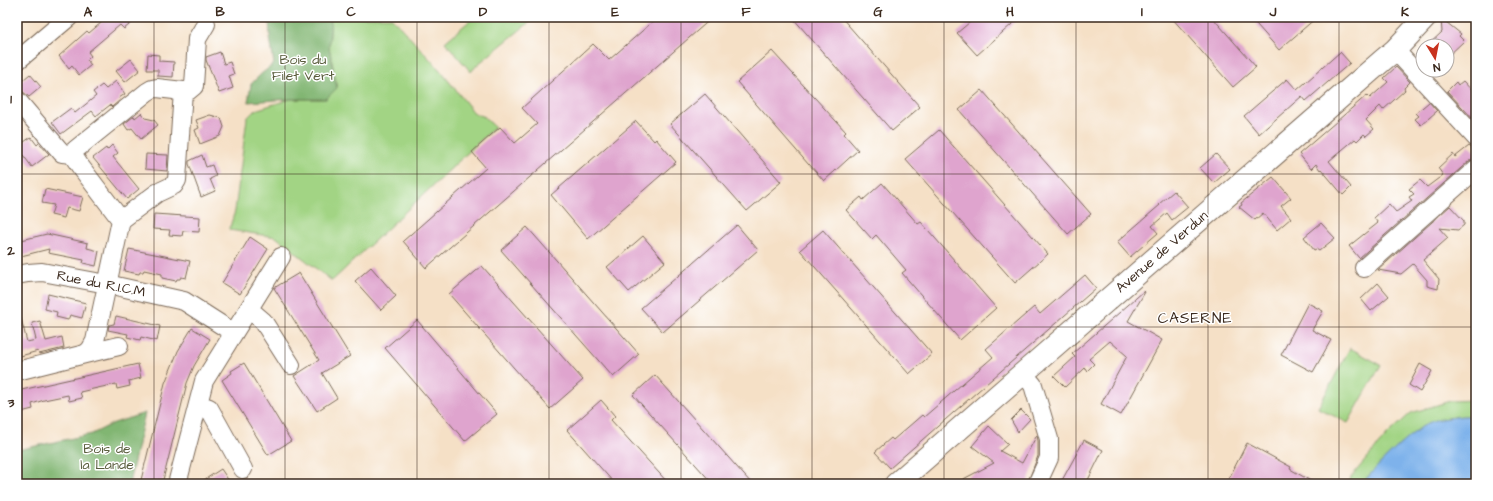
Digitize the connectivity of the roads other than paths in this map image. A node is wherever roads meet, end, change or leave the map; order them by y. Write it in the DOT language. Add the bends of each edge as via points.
graph roads {
  1 [pos="69,17"];
  2 [pos="1426,17"];
  3 [pos="206,24"];
  4 [pos="1396,50"];
  5 [pos="17,61"];
  6 [pos="183,91"];
  7 [pos="17,100"];
  8 [pos="1476,138"];
  9 [pos="74,154"];
  10 [pos="1476,169"];
  11 [pos="121,220"];
  12 [pos="281,257"];
  13 [pos="1364,268"];
  14 [pos="17,275"];
  15 [pos="107,284"];
  16 [pos="249,309"];
  17 [pos="234,333"];
  18 [pos="119,346"];
  19 [pos="85,354"];
  20 [pos="291,365"];
  21 [pos="17,371"];
  22 [pos="1023,373"];
  23 [pos="198,404"];
  24 [pos="244,469"];
  25 [pos="177,484"];
  26 [pos="896,484"];
  27 [pos="1037,484"];
  1 -- 5 [label="street"];
  2 -- 4 [label="main road, Avenue de Verdun"];
  3 -- 6 [label="street" via="198,39 194,86 188,91"];
  4 -- 8 [label="street"];
  4 -- 22 [label="main road, Avenue de Verdun"];
  6 -- 9 [label="street" via="152,89 78,147"];
  6 -- 11 [label="street" via="177,180 174,185 158,193"];
  7 -- 9 [label="street" via="62,154"];
  9 -- 11 [label="street" via="80,166"];
  10 -- 13 [label="street"];
  11 -- 15 [label="street"];
  12 -- 16 [label="street"];
  14 -- 15 [label="street, Rue du R.I.C.M" via="42,272"];
  15 -- 17 [label="street, Rue du R.I.C.M" via="184,302"];
  15 -- 19 [label="street" via="95,341"];
  16 -- 17 [label="street"];
  16 -- 20 [label="street" via="263,321"];
  17 -- 23 [label="street" via="204,381"];
  18 -- 19 [label="street"];
  19 -- 21 [label="street"];
  22 -- 26 [label="main road, Avenue de Verdun"];
  22 -- 27 [label="street" via="1033,385 1050,446 1049,458"];
  23 -- 24 [label="street" via="209,408"];
  23 -- 25 [label="street"];
}
